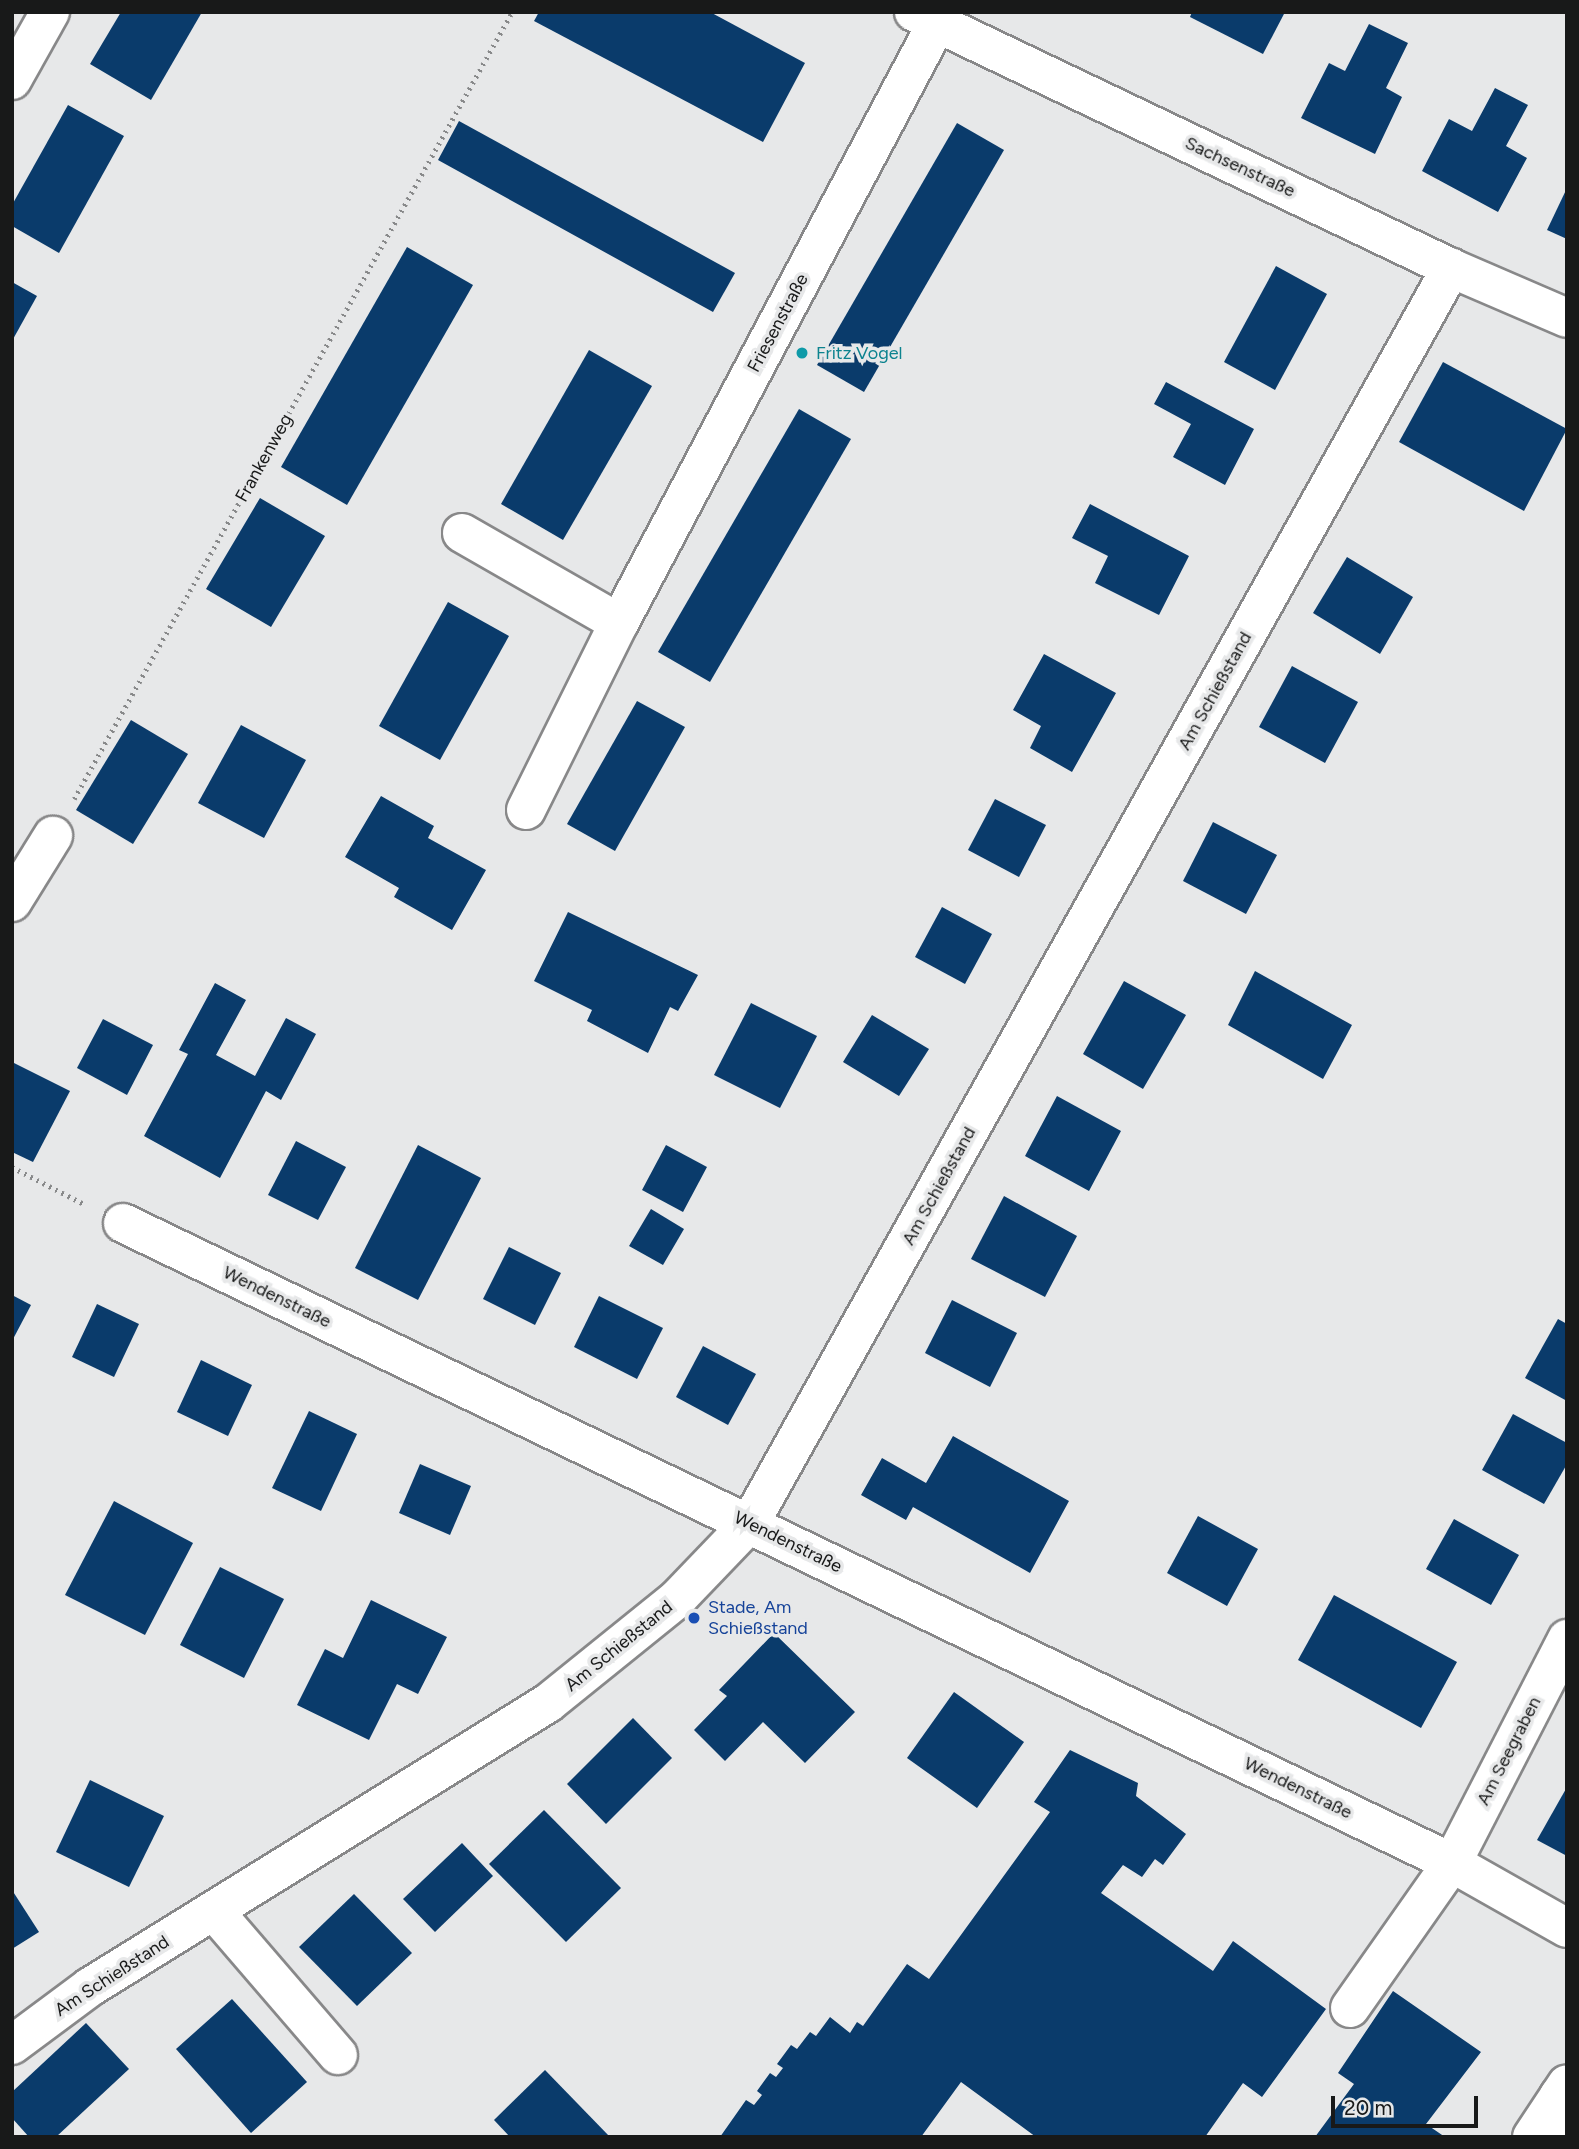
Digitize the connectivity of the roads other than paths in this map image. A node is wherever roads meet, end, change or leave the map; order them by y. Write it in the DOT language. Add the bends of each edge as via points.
graph roads {
  1 [pos="50,12"];
  2 [pos="926,18"];
  3 [pos="12,80"];
  4 [pos="1451,268"];
  5 [pos="1567,318"];
  6 [pos="461,533"];
  7 [pos="618,623"];
  8 [pos="527,810"];
  9 [pos="53,836"];
  10 [pos="12,902"];
  11 [pos="123,1223"];
  12 [pos="750,1523"];
  13 [pos="1567,1639"];
  14 [pos="1452,1863"];
  15 [pos="214,1911"];
  16 [pos="1567,1928"];
  17 [pos="1350,2008"];
  18 [pos="12,2045"];
  19 [pos="338,2055"];
  20 [pos="1563,2090"];
  21 [pos="1532,2137"];
  22 [pos="1564,2137"];
  1 -- 3 [label="street"];
  2 -- 4 [label="street, Sachsenstraße"];
  2 -- 7 [label="street, Friesenstraße"];
  4 -- 5 [label="street, Sachsenstraße"];
  4 -- 12 [label="street, Am Schießstand"];
  6 -- 7 [label="street"];
  7 -- 8 [label="street, Friesenstraße"];
  9 -- 10 [label="street"];
  11 -- 12 [label="street, Wendenstraße"];
  12 -- 14 [label="street, Wendenstraße"];
  12 -- 15 [label="street, Am Schießstand" via="678,1598 548,1703"];
  13 -- 14 [label="street, Am Seegraben"];
  14 -- 16 [label="street, Wendenstraße"];
  14 -- 17 [label="street, Am Seegraben"];
  15 -- 18 [label="street, Am Schießstand" via="90,1987"];
  15 -- 19 [label="street"];
  20 -- 21 [label="street"];
  20 -- 22 [label="street"];
}
